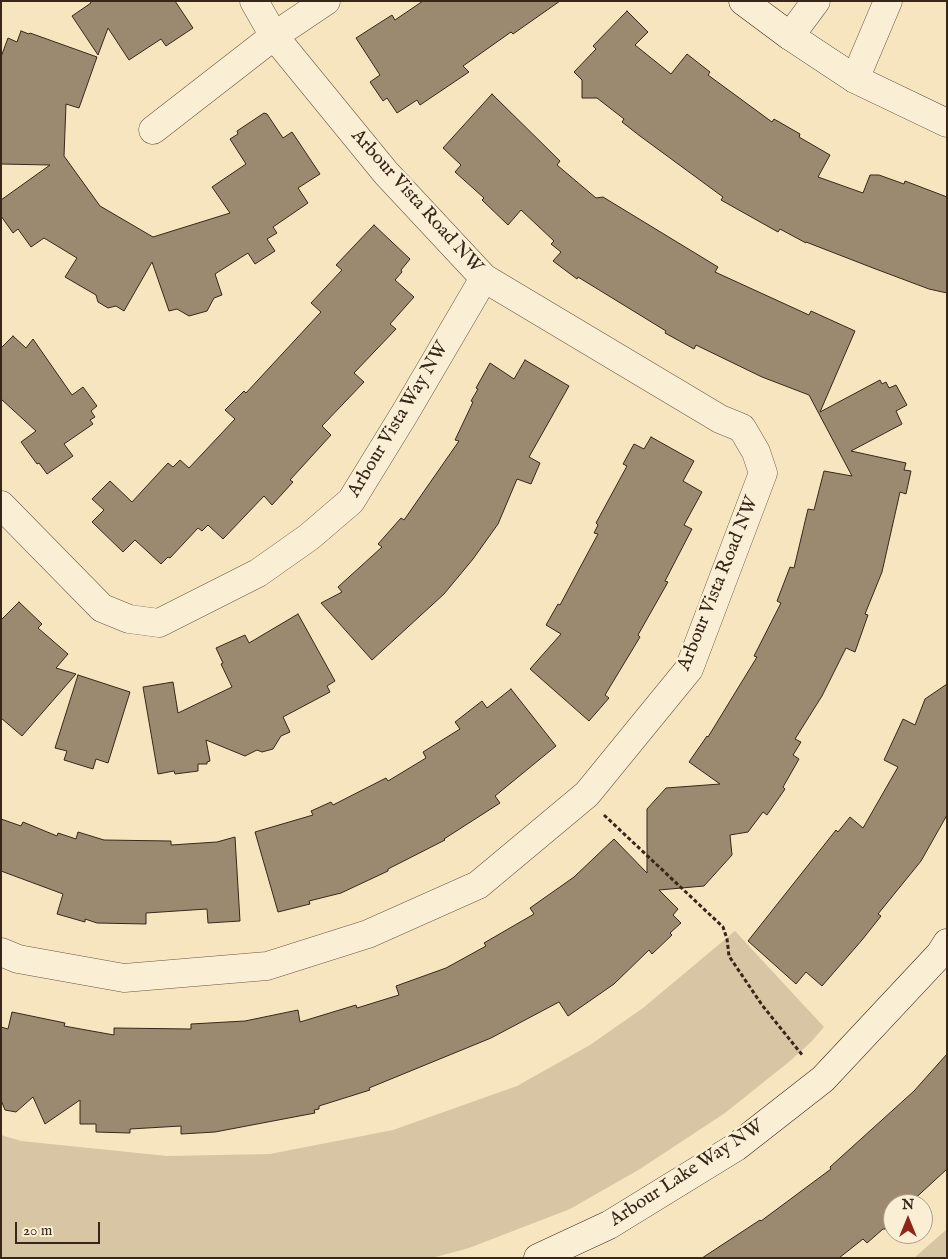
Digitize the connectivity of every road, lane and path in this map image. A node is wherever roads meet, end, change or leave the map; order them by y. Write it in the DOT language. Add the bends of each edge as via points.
graph roads {
  1 [pos="254,1"];
  2 [pos="326,1"];
  3 [pos="743,1"];
  4 [pos="816,1"];
  5 [pos="888,1"];
  6 [pos="274,36"];
  7 [pos="790,36"];
  8 [pos="855,79"];
  9 [pos="947,123"];
  10 [pos="153,130"];
  11 [pos="484,278"];
  12 [pos="1,505"];
  13 [pos="587,794"];
  14 [pos="947,943"];
  15 [pos="1,952"];
  16 [pos="803,1056"];
  17 [pos="538,1258"];
  1 -- 6 [label="street, Arbour Vista Road NW"];
  2 -- 6 [label="street"];
  3 -- 7 [label="street"];
  4 -- 7 [label="street"];
  5 -- 8 [label="street"];
  6 -- 10 [label="street"];
  6 -- 11 [label="street, Arbour Vista Road NW" via="386,173"];
  7 -- 8 [label="street"];
  8 -- 9 [label="street"];
  11 -- 12 [label="street, Arbour Vista Way NW" via="351,501 309,537 258,573 159,623 129,619 102,608"];
  11 -- 13 [label="street, Arbour Vista Road NW" via="720,419 742,428 756,452 763,473 688,669"];
  13 -- 15 [label="street, Arbour Vista Road NW" via="478,885 368,934 267,966 124,978 18,959"];
  13 -- 16 [label="path" via="604,815 723,927 729,956 762,1005"];
  14 -- 17 [label="street, Arbour Lake Way NW" via="823,1079 736,1147 609,1225"];
}
